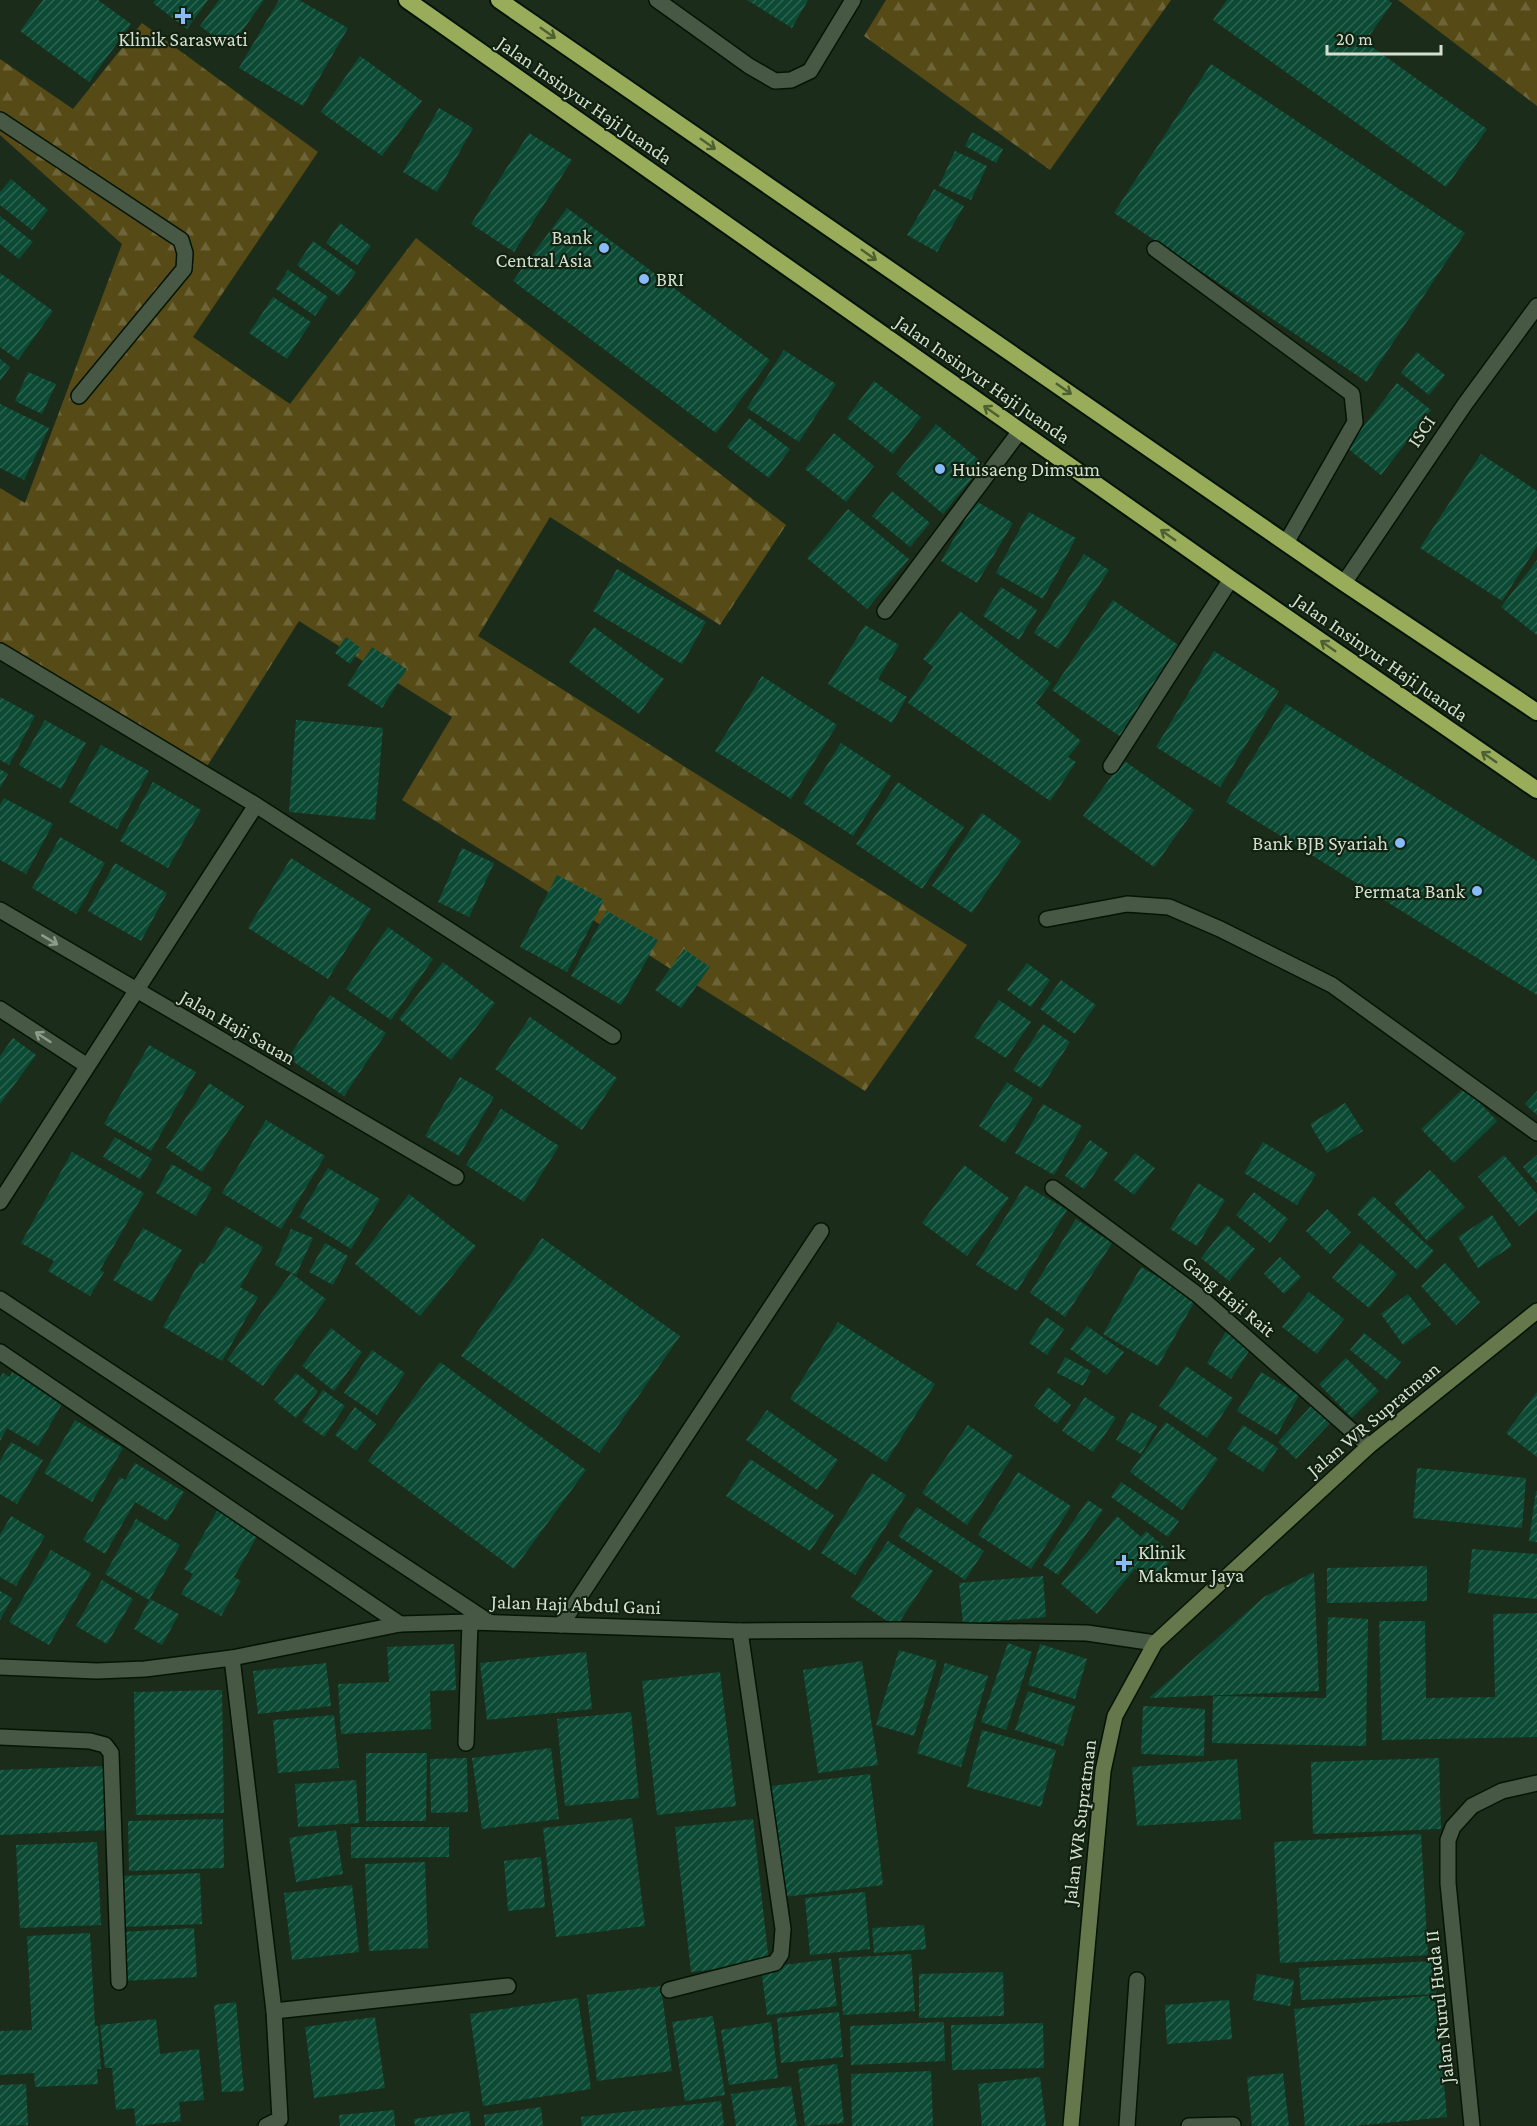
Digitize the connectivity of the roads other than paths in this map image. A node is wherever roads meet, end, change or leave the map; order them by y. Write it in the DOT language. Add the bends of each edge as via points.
graph roads {
  1 [pos="407,0"];
  2 [pos="500,0"];
  3 [pos="657,0"];
  4 [pos="853,0"];
  5 [pos="0,120"];
  6 [pos="1155,249"];
  7 [pos="1537,306"];
  8 [pos="79,396"];
  9 [pos="1020,431"];
  10 [pos="1286,543"];
  11 [pos="1231,579"];
  12 [pos="1344,583"];
  13 [pos="885,611"];
  14 [pos="0,651"];
  15 [pos="1537,712"];
  16 [pos="1111,766"];
  17 [pos="1537,790"];
  18 [pos="256,805"];
  19 [pos="0,910"];
  20 [pos="1047,919"];
  21 [pos="136,992"];
  22 [pos="0,1009"];
  23 [pos="613,1036"];
  24 [pos="86,1065"];
  25 [pos="1537,1133"];
  26 [pos="456,1177"];
  27 [pos="1053,1188"];
  28 [pos="0,1202"];
  29 [pos="821,1231"];
  30 [pos="0,1299"];
  31 [pos="1537,1311"];
  32 [pos="0,1352"];
  33 [pos="1370,1446"];
  34 [pos="470,1622"];
  35 [pos="489,1622"];
  36 [pos="400,1624"];
  37 [pos="561,1625"];
  38 [pos="740,1631"];
  39 [pos="1155,1643"];
  40 [pos="232,1658"];
  41 [pos="0,1667"];
  42 [pos="0,1737"];
  43 [pos="466,1743"];
  44 [pos="1537,1783"];
  45 [pos="1137,1980"];
  46 [pos="119,1982"];
  47 [pos="508,1986"];
  48 [pos="669,1990"];
  49 [pos="274,2012"];
  50 [pos="278,2124"];
  51 [pos="1233,2125"];
  52 [pos="1071,2126"];
  53 [pos="1127,2126"];
  54 [pos="1189,2126"];
  55 [pos="1472,2126"];
  9 -- 1 [label="highway, Jalan Insinyur Haji Juanda, one-way"];
  2 -- 10 [label="highway, Jalan Insinyur Haji Juanda, one-way"];
  3 -- 4 [label="street" via="776,81 791,80 810,71"];
  5 -- 8 [label="street" via="182,240 184,269"];
  6 -- 10 [label="street" via="1352,394 1356,422"];
  7 -- 12 [label="street, ISCI" via="1465,404"];
  11 -- 9 [label="highway, Jalan Insinyur Haji Juanda, one-way"];
  9 -- 13 [label="street"];
  10 -- 12 [label="highway, Jalan Insinyur Haji Juanda"];
  11 -- 16 [label="street"];
  17 -- 11 [label="highway, Jalan Insinyur Haji Juanda, one-way"];
  12 -- 15 [label="highway, Jalan Insinyur Haji Juanda"];
  14 -- 18 [label="street"];
  18 -- 21 [label="street"];
  18 -- 23 [label="street"];
  19 -- 21 [label="street, Jalan Haji Sauan, one-way"];
  20 -- 25 [label="street" via="1127,904 1169,907 1220,929 1332,985"];
  21 -- 24 [label="street"];
  21 -- 26 [label="street, Jalan Haji Sauan"];
  24 -- 22 [label="street, one-way"];
  24 -- 28 [label="street"];
  27 -- 33 [label="street, Gang Haji Rait" via="1198,1295"];
  29 -- 37 [label="street"];
  30 -- 35 [label="street"];
  31 -- 33 [label="main road, Jalan WR Supratman"];
  32 -- 36 [label="street"];
  33 -- 39 [label="main road, Jalan WR Supratman"];
  34 -- 35 [label="street, Jalan Haji Abdul Gani"];
  34 -- 36 [label="street, Jalan Haji Abdul Gani"];
  34 -- 43 [label="street"];
  35 -- 37 [label="street, Jalan Haji Abdul Gani"];
  36 -- 40 [label="street, Jalan Haji Abdul Gani"];
  37 -- 38 [label="street, Jalan Haji Abdul Gani"];
  38 -- 39 [label="street, Jalan Haji Abdul Gani" via="1087,1633"];
  38 -- 48 [label="street" via="783,1929 781,1954 775,1963"];
  39 -- 52 [label="main road, Jalan WR Supratman" via="1115,1716 1102,1771"];
  40 -- 41 [label="street, Jalan Haji Abdul Gani" via="97,1671"];
  40 -- 49 [label="street"];
  42 -- 46 [label="street" via="90,1741 105,1745 111,1753"];
  44 -- 55 [label="street, Jalan Nurul Huda II" via="1502,1791 1472,1806 1453,1827 1446,1859"];
  45 -- 53 [label="street"];
  47 -- 49 [label="street"];
  49 -- 50 [label="street"];
  51 -- 54 [label="street"];
}
